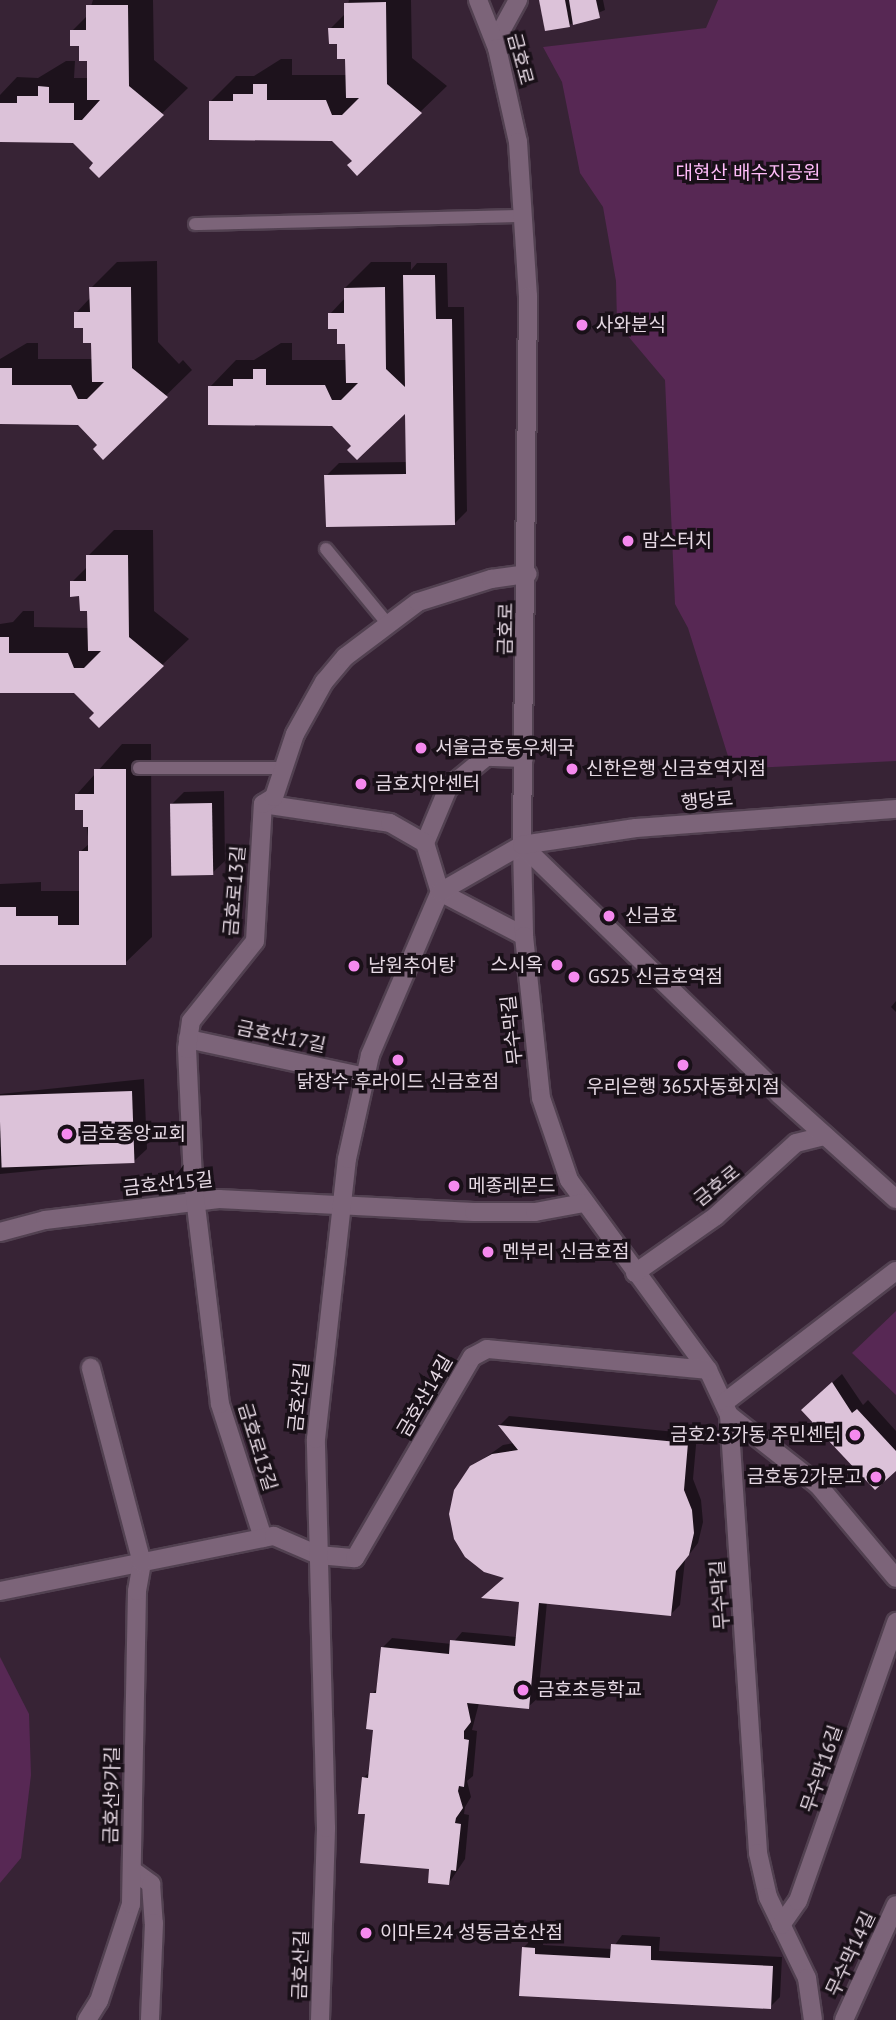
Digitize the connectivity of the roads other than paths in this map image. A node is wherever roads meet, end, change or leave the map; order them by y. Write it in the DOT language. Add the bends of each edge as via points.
graph roads {
  1 [pos="478,0"];
  2 [pos="518,0"];
  3 [pos="495,42"];
  4 [pos="522,216"];
  5 [pos="195,224"];
  6 [pos="326,549"];
  7 [pos="528,574"];
  8 [pos="387,623"];
  9 [pos="524,758"];
  10 [pos="139,768"];
  11 [pos="284,768"];
  12 [pos="263,804"];
  13 [pos="896,808"];
  14 [pos="425,843"];
  15 [pos="522,845"];
  16 [pos="440,892"];
  17 [pos="524,936"];
  18 [pos="188,1040"];
  19 [pos="365,1077"];
  20 [pos="825,1136"];
  21 [pos="896,1199"];
  22 [pos="196,1201"];
  23 [pos="342,1203"];
  24 [pos="584,1203"];
  25 [pos="0,1232"];
  26 [pos="896,1271"];
  27 [pos="635,1273"];
  28 [pos="91,1367"];
  29 [pos="708,1370"];
  30 [pos="727,1408"];
  31 [pos="263,1538"];
  32 [pos="318,1555"];
  33 [pos="142,1563"];
  34 [pos="896,1578"];
  35 [pos="0,1591"];
  36 [pos="896,1622"];
  37 [pos="132,1870"];
  38 [pos="896,1905"];
  39 [pos="781,1926"];
  40 [pos="87,2020"];
  41 [pos="150,2020"];
  42 [pos="320,2020"];
  43 [pos="813,2020"];
  44 [pos="844,2020"];
  1 -- 3 [label="street, 금호로"];
  2 -- 3 [label="street"];
  3 -- 4 [label="street, 금호로" via="518,142"];
  4 -- 5 [label="lane"];
  4 -- 7 [label="street, 금호로" via="528,296"];
  6 -- 8 [label="lane"];
  7 -- 8 [label="street" via="491,579 418,602"];
  7 -- 9 [label="street, 금호로"];
  8 -- 11 [label="street" via="345,657 324,682 295,734"];
  9 -- 14 [label="street" via="486,757 448,788"];
  9 -- 15 [label="street, 금호로"];
  10 -- 11 [label="lane"];
  11 -- 12 [label="street" via="274,797"];
  12 -- 14 [label="street" via="390,823"];
  12 -- 18 [label="street, 금호로13길" via="256,941 191,1021"];
  13 -- 15 [label="street, 행당로" via="650,827"];
  14 -- 16 [label="street"];
  15 -- 16 [label="street"];
  15 -- 17 [label="street, 무수막길"];
  15 -- 20 [label="street"];
  16 -- 17 [label="street"];
  16 -- 19 [label="street, 금호산길"];
  17 -- 24 [label="street, 무수막길" via="541,1098 569,1180"];
  18 -- 19 [label="street, 금호산17길"];
  18 -- 22 [label="street, 금호로13길"];
  19 -- 23 [label="street, 금호산길"];
  20 -- 21 [label="street"];
  20 -- 27 [label="street, 금호로" via="796,1143 716,1216"];
  22 -- 23 [label="street, 금호산15길"];
  22 -- 25 [label="street, 금호산15길" via="45,1220"];
  22 -- 31 [label="street, 금호로13길" via="220,1404"];
  23 -- 24 [label="street" via="535,1212"];
  23 -- 32 [label="street, 금호산길" via="316,1439"];
  24 -- 27 [label="street, 무수막길"];
  26 -- 30 [label="street"];
  27 -- 29 [label="street, 무수막길"];
  28 -- 33 [label="street, 금호산9가길"];
  29 -- 30 [label="street, 무수막길"];
  29 -- 32 [label="street, 금호산14길" via="487,1349 472,1357 355,1559"];
  30 -- 34 [label="street" via="818,1485"];
  30 -- 39 [label="street, 무수막길" via="758,1853 768,1897"];
  31 -- 32 [label="street" via="275,1536"];
  31 -- 33 [label="street"];
  32 -- 42 [label="street, 금호산길" via="326,1828"];
  33 -- 35 [label="street"];
  33 -- 37 [label="street, 금호산9가길" via="137,1591"];
  36 -- 39 [label="street, 무수막16길" via="798,1901"];
  37 -- 40 [label="street, 금호산9가길" via="131,1904 99,2001"];
  37 -- 41 [label="street" via="151,1884 155,1923"];
  38 -- 44 [label="street, 무수막14길"];
  39 -- 43 [label="street, 무수막길" via="807,1978"];
}
